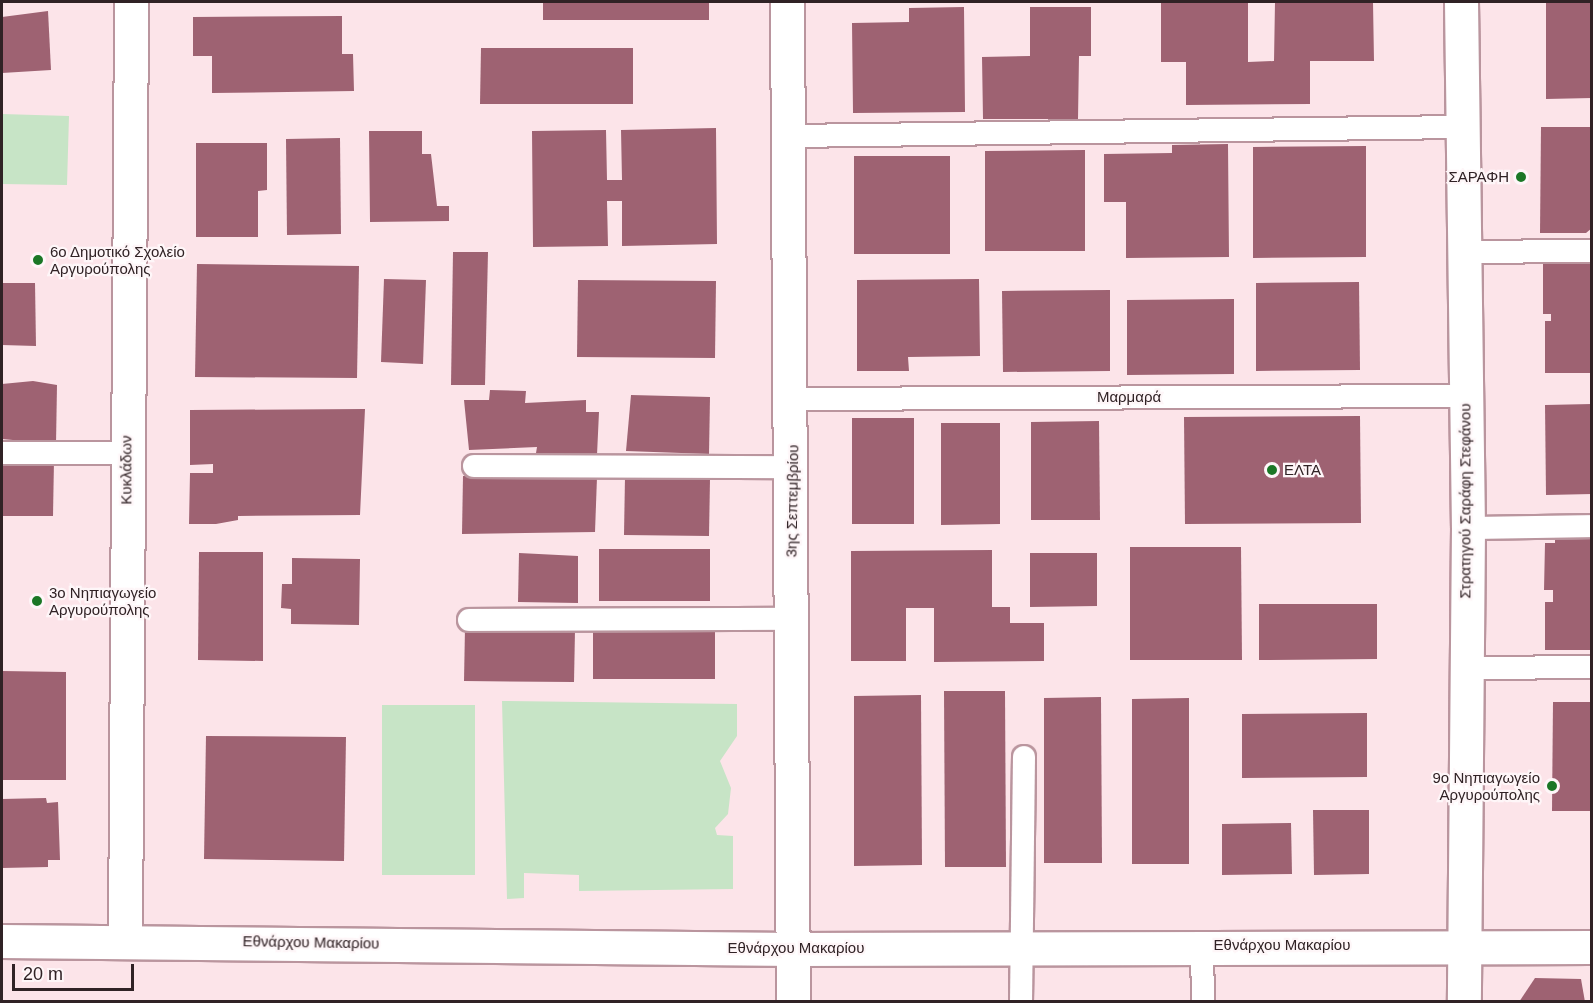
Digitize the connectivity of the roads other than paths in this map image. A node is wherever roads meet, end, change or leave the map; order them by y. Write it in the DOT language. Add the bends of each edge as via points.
graph roads {
  1 [pos="131,2"];
  2 [pos="787,2"];
  3 [pos="1461,2"];
  4 [pos="1463,127"];
  5 [pos="790,136"];
  6 [pos="1592,251"];
  7 [pos="1466,252"];
  8 [pos="1465,396"];
  9 [pos="793,399"];
  10 [pos="2,453"];
  11 [pos="126,453"];
  12 [pos="474,466"];
  13 [pos="792,467"];
  14 [pos="1592,526"];
  15 [pos="1468,528"];
  16 [pos="469,620"];
  17 [pos="791,620"];
  18 [pos="1592,667"];
  19 [pos="1464,668"];
  20 [pos="1024,757"];
  21 [pos="125,939"];
  22 [pos="2,941"];
  23 [pos="1022,945"];
  24 [pos="1466,945"];
  25 [pos="1202,946"];
  26 [pos="1592,946"];
  27 [pos="794,950"];
  28 [pos="793,1002"];
  29 [pos="1021,1002"];
  30 [pos="1203,1002"];
  31 [pos="1464,1002"];
  1 -- 11 [label="street, Κυκλάδων"];
  2 -- 5 [label="street, 3ης Σεπτεμβρίου"];
  3 -- 4 [label="street, Στρατηγού Σαράφη Στεφάνου"];
  4 -- 5 [label="lane"];
  4 -- 7 [label="street, Στρατηγού Σαράφη Στεφάνου"];
  5 -- 9 [label="street, 3ης Σεπτεμβρίου"];
  6 -- 7 [label="lane"];
  7 -- 8 [label="street, Στρατηγού Σαράφη Στεφάνου"];
  8 -- 9 [label="lane, Μαρμαρά"];
  8 -- 15 [label="street, Στρατηγού Σαράφη Στεφάνου"];
  9 -- 13 [label="street, 3ης Σεπτεμβρίου"];
  10 -- 11 [label="lane"];
  11 -- 21 [label="street, Κυκλάδων"];
  12 -- 13 [label="lane"];
  13 -- 17 [label="street, 3ης Σεπτεμβρίου"];
  14 -- 15 [label="lane"];
  15 -- 19 [label="street, Στρατηγού Σαράφη Στεφάνου"];
  16 -- 17 [label="lane"];
  17 -- 27 [label="street, 3ης Σεπτεμβρίου"];
  18 -- 19 [label="lane"];
  19 -- 24 [label="street, Στρατηγού Σαράφη Στεφάνου"];
  20 -- 23 [label="lane"];
  21 -- 22 [label="street, Εθνάρχου Μακαρίου"];
  21 -- 27 [label="street, Εθνάρχου Μακαρίου"];
  23 -- 25 [label="street, Εθνάρχου Μακαρίου"];
  23 -- 27 [label="street, Εθνάρχου Μακαρίου"];
  23 -- 29 [label="lane"];
  24 -- 25 [label="street, Εθνάρχου Μακαρίου"];
  24 -- 26 [label="street, Εθνάρχου Μακαρίου"];
  24 -- 31 [label="street, Στρατηγού Σαράφη Στεφάνου"];
  25 -- 30 [label="lane"];
  27 -- 28 [label="street, 3ης Σεπτεμβρίου"];
}
